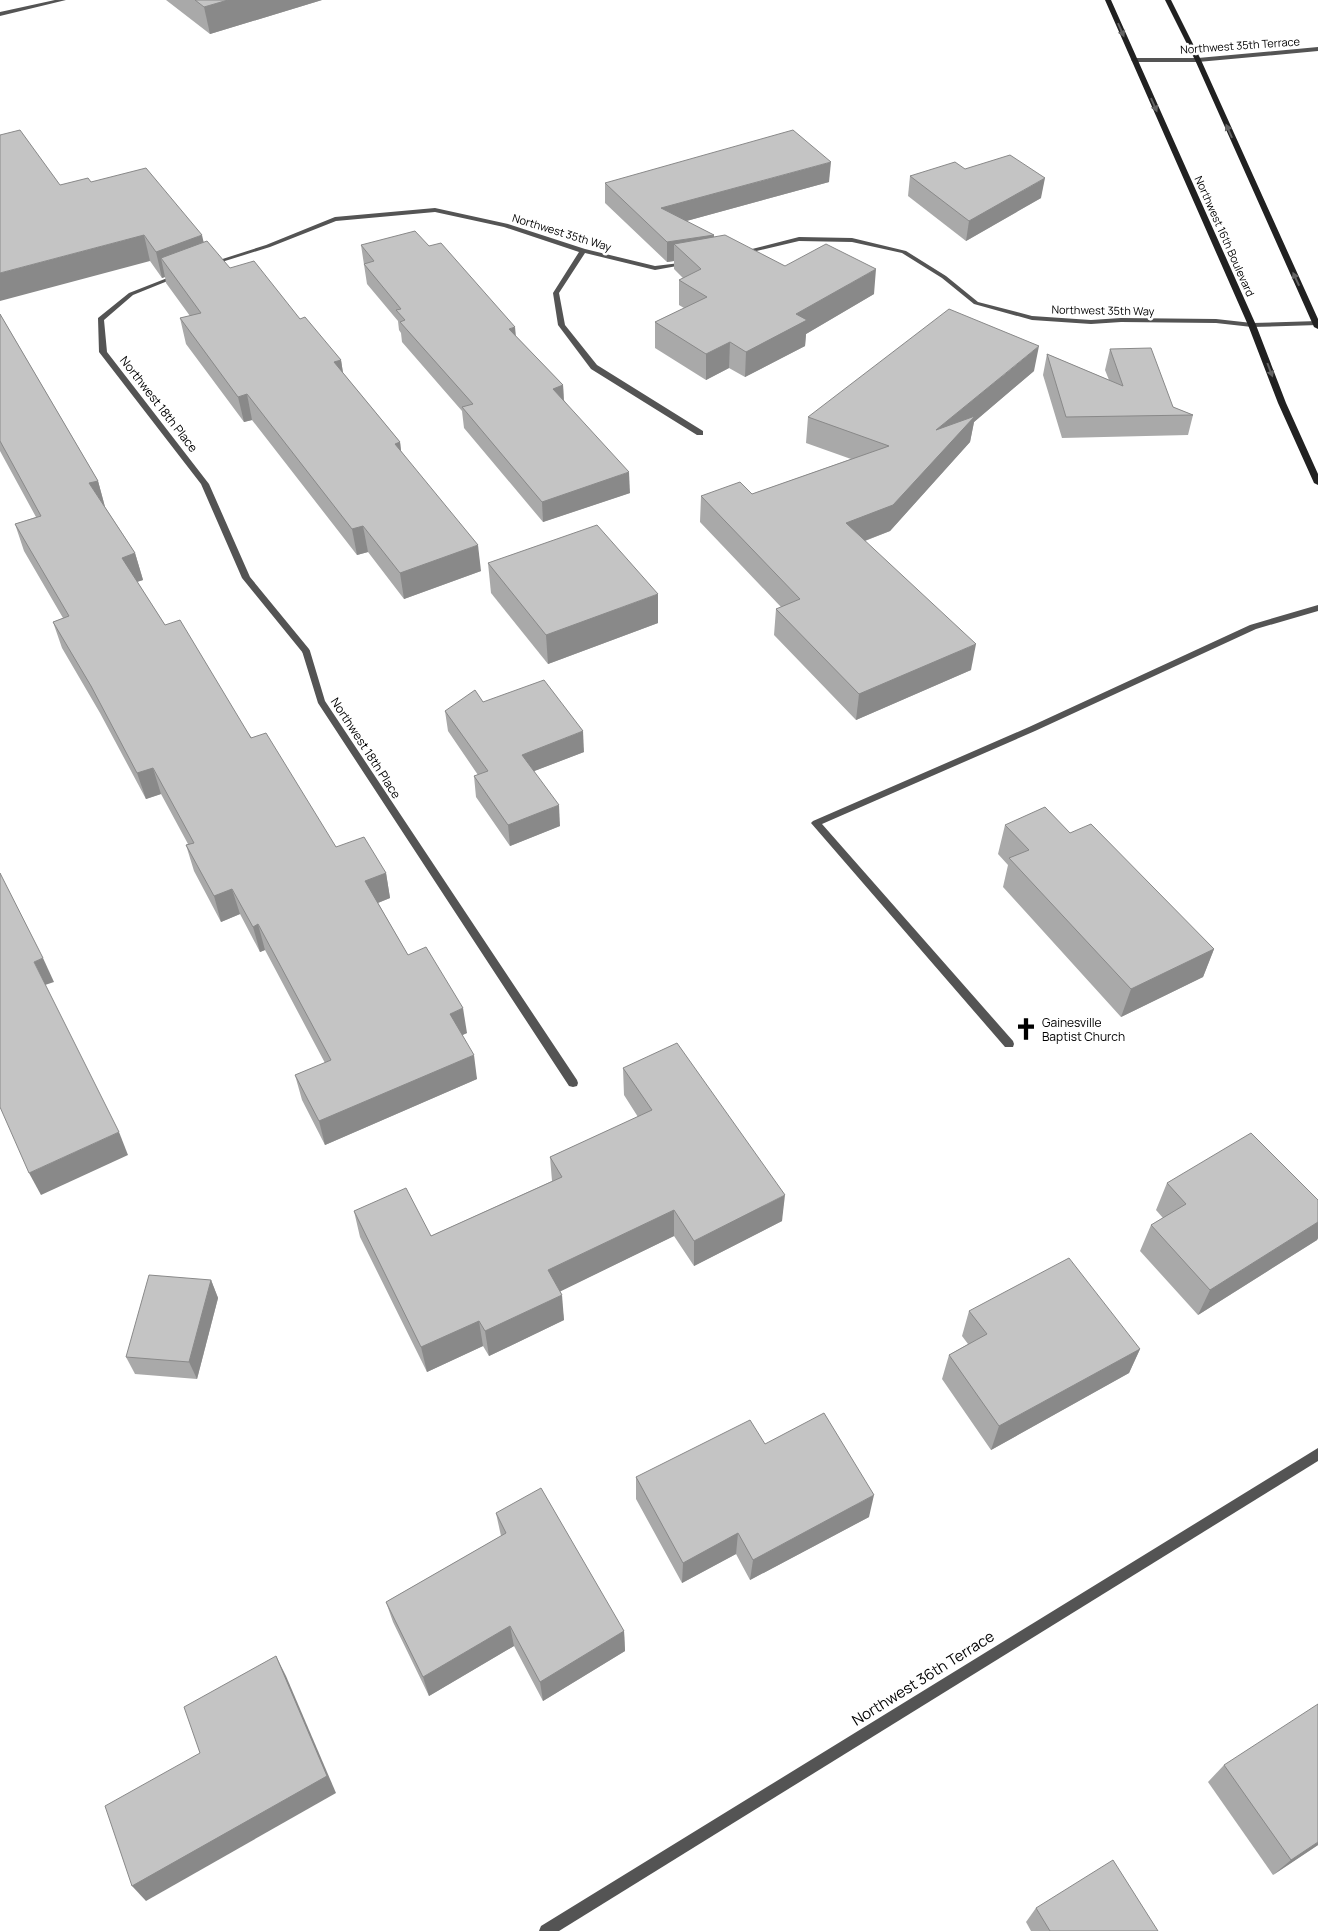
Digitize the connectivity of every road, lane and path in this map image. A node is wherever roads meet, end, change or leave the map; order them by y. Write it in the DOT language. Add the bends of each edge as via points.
graph roads {
  1 [pos="63,0"];
  2 [pos="1108,0"];
  3 [pos="1168,0"];
  4 [pos="0,14"];
  5 [pos="1318,49"];
  6 [pos="1134,60"];
  7 [pos="1198,60"];
  8 [pos="583,251"];
  9 [pos="732,254"];
  10 [pos="694,262"];
  11 [pos="204,266"];
  12 [pos="186,272"];
  13 [pos="1252,325"];
  14 [pos="1317,325"];
  15 [pos="700,433"];
  16 [pos="1318,483"];
  17 [pos="1318,608"];
  18 [pos="1009,1044"];
  19 [pos="573,1083"];
  20 [pos="1318,1454"];
  21 [pos="546,1931"];
  1 -- 4 [label="street"];
  2 -- 6 [label="main road, Northwest 16th Boulevard, one-way"];
  3 -- 7 [label="main road"];
  5 -- 7 [label="street, Northwest 35th Terrace"];
  6 -- 7 [label="street, Northwest 35th Terrace"];
  6 -- 13 [label="main road, Northwest 16th Boulevard, one-way"];
  14 -- 7 [label="main road, one-way"];
  8 -- 10 [label="street, Northwest 35th Way" via="655,268"];
  8 -- 11 [label="street, Northwest 35th Way" via="506,225 435,210 335,219 268,246"];
  8 -- 15 [label="street" via="556,293 562,325 594,367"];
  9 -- 13 [label="street, Northwest 35th Way" via="799,239 852,240 904,252 976,303 1032,318 1216,321"];
  12 -- 19 [label="street, Northwest 18th Place" via="131,294 100,319 102,352 205,484 246,578 306,651 321,701"];
  13 -- 14 [label="street, Northwest 35th Way"];
  13 -- 16 [label="main road, Northwest 16th Boulevard, one-way"];
  17 -- 18 [label="street" via="1253,627 1032,729 816,823"];
  20 -- 21 [label="street, Northwest 36th Terrace"];
}
